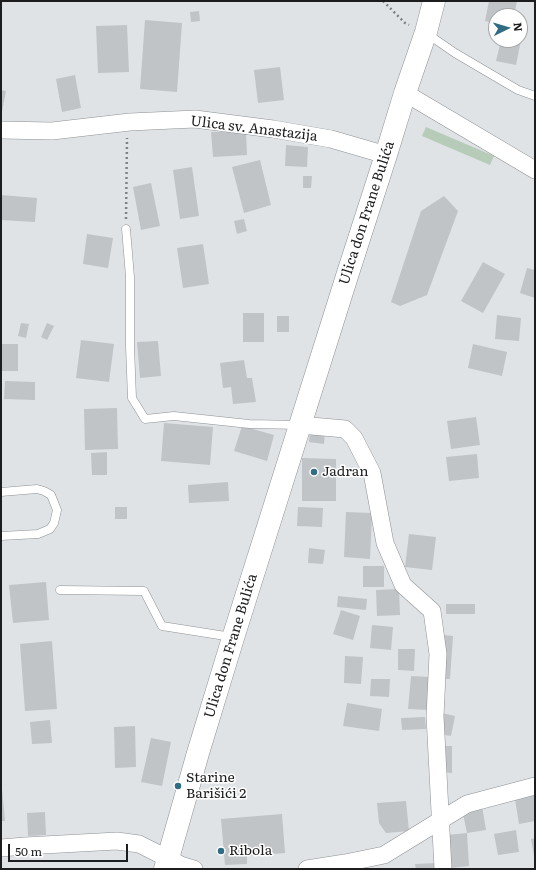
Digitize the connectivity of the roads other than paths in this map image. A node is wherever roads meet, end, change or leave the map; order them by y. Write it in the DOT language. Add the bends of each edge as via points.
graph roads {
  1 [pos="432,4"];
  2 [pos="426,32"];
  3 [pos="405,93"];
  4 [pos="535,96"];
  5 [pos="1,130"];
  6 [pos="386,155"];
  7 [pos="535,170"];
  8 [pos="126,229"];
  9 [pos="300,425"];
  10 [pos="1,492"];
  11 [pos="1,536"];
  12 [pos="60,590"];
  13 [pos="233,638"];
  14 [pos="535,786"];
  15 [pos="440,821"];
  16 [pos="1,848"];
  17 [pos="166,864"];
  18 [pos="194,869"];
  19 [pos="307,869"];
  20 [pos="442,869"];
  1 -- 2 [label="street, Ulica don Frane Bulića"];
  2 -- 3 [label="street, Ulica don Frane Bulića"];
  2 -- 4 [label="lane" via="518,90"];
  3 -- 6 [label="street, Ulica don Frane Bulića"];
  3 -- 7 [label="street"];
  5 -- 6 [label="street, Ulica sv. Anastazija" via="52,131 130,122 195,119 331,139"];
  6 -- 9 [label="street, Ulica don Frane Bulića"];
  8 -- 9 [label="lane" via="130,277 132,398 145,419 174,416 249,424"];
  9 -- 13 [label="street, Ulica don Frane Bulića"];
  9 -- 15 [label="street" via="345,428 354,438 372,473 386,543 403,585 432,611 438,654 435,716"];
  10 -- 11 [label="lane" via="37,489 44,491 51,495 57,510 50,529 38,534"];
  12 -- 13 [label="lane" via="144,591 162,626"];
  13 -- 17 [label="street, Ulica don Frane Bulića"];
  14 -- 15 [label="street" via="468,804"];
  15 -- 19 [label="street" via="384,855"];
  15 -- 20 [label="street"];
  16 -- 17 [label="street" via="117,840 139,844 153,850"];
  17 -- 18 [label="street"];
}
